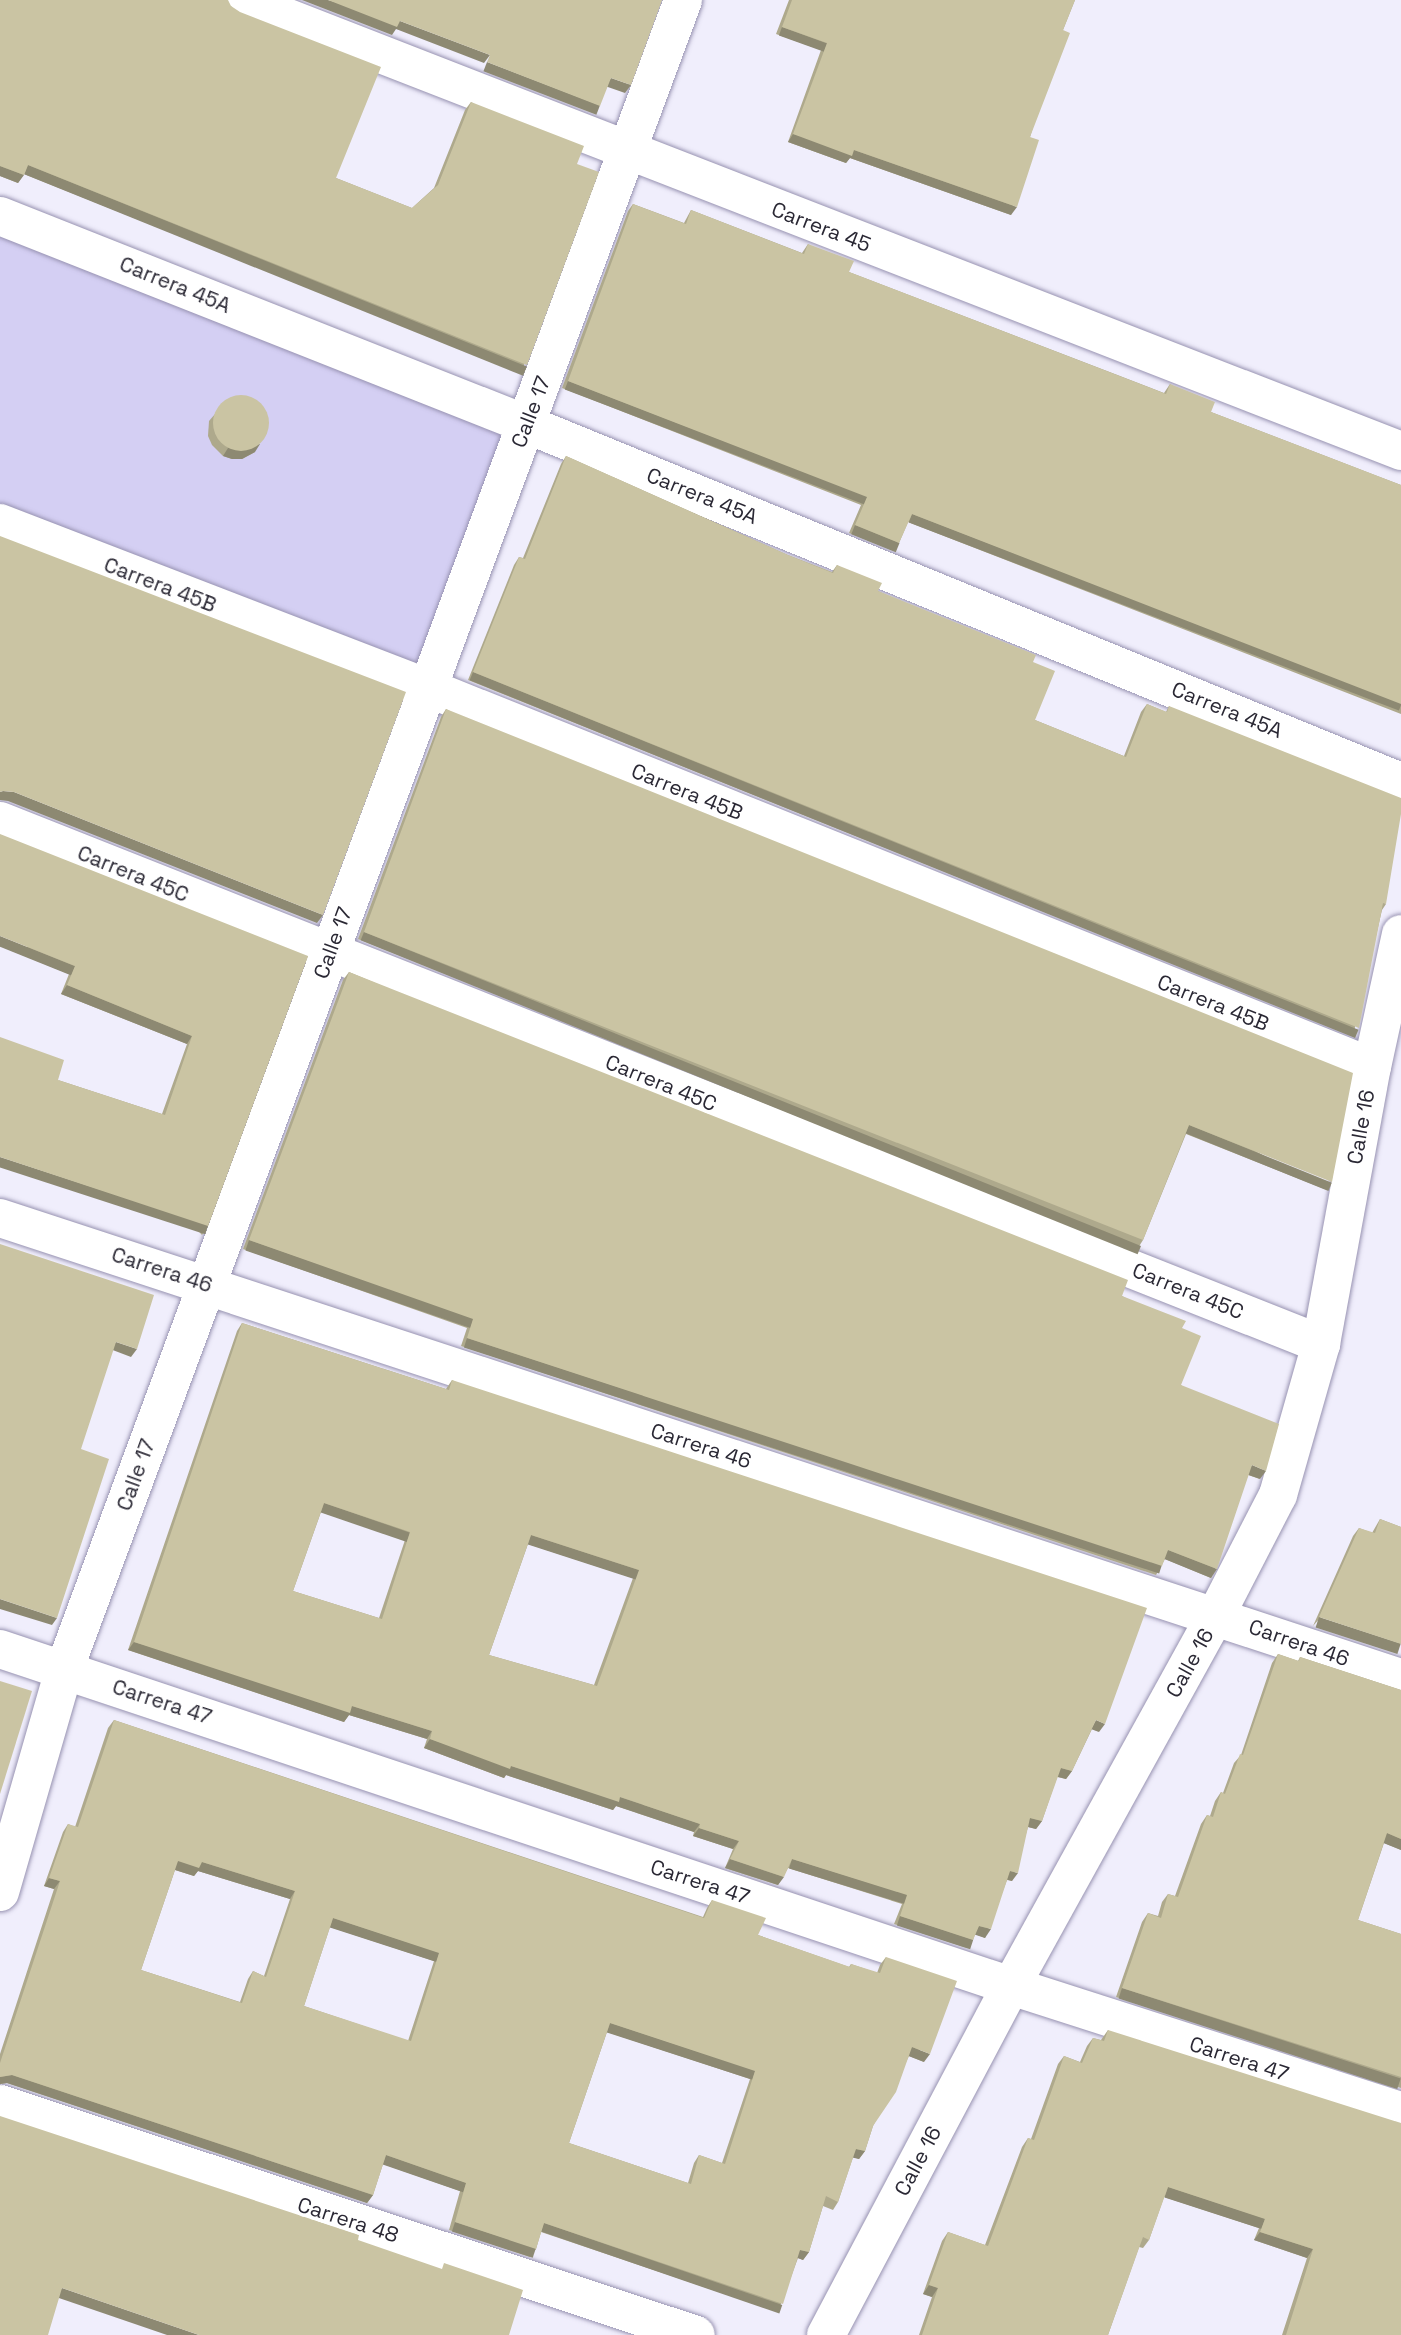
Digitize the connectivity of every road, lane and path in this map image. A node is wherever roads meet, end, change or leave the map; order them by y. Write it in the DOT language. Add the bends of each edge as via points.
graph roads {
  1 [pos="242,0"];
  2 [pos="683,0"];
  3 [pos="628,152"];
  4 [pos="0,216"];
  5 [pos="526,424"];
  6 [pos="1401,451"];
  7 [pos="0,523"];
  8 [pos="428,688"];
  9 [pos="1401,782"];
  10 [pos="0,821"];
  11 [pos="1401,934"];
  12 [pos="330,952"];
  13 [pos="1372,1067"];
  14 [pos="0,1217"];
  15 [pos="206,1285"];
  16 [pos="1321,1344"];
  17 [pos="1216,1615"];
  18 [pos="0,1649"];
  19 [pos="64,1670"];
  20 [pos="1401,1678"];
  21 [pos="0,1892"];
  22 [pos="1011,1986"];
  23 [pos="0,2104"];
  24 [pos="1401,2111"];
  25 [pos="696,2335"];
  26 [pos="826,2335"];
  1 -- 3 [label="street, Carrera 45"];
  2 -- 3 [label="street, Calle 17"];
  3 -- 5 [label="street, Calle 17"];
  3 -- 6 [label="street, Carrera 45"];
  4 -- 5 [label="street, Carrera 45A"];
  5 -- 8 [label="street, Calle 17"];
  5 -- 9 [label="street, Carrera 45A"];
  7 -- 8 [label="street, Carrera 45B"];
  8 -- 12 [label="street, Calle 17"];
  8 -- 13 [label="street, Carrera 45B"];
  10 -- 12 [label="street, Carrera 45C"];
  11 -- 13 [label="street, Calle 16"];
  12 -- 15 [label="street, Calle 17"];
  12 -- 16 [label="street, Carrera 45C"];
  13 -- 16 [label="street, Calle 16"];
  14 -- 15 [label="street, Carrera 46"];
  15 -- 17 [label="street, Carrera 46"];
  15 -- 19 [label="street, Calle 17"];
  16 -- 17 [label="street, Calle 16" via="1278,1495"];
  17 -- 20 [label="street, Carrera 46"];
  17 -- 22 [label="street, Calle 16"];
  18 -- 19 [label="street, Carrera 47"];
  19 -- 21 [label="street, Calle 17"];
  19 -- 22 [label="street, Carrera 47"];
  22 -- 24 [label="street, Carrera 47"];
  22 -- 26 [label="street, Calle 16"];
  23 -- 25 [label="street, Carrera 48"];
}
